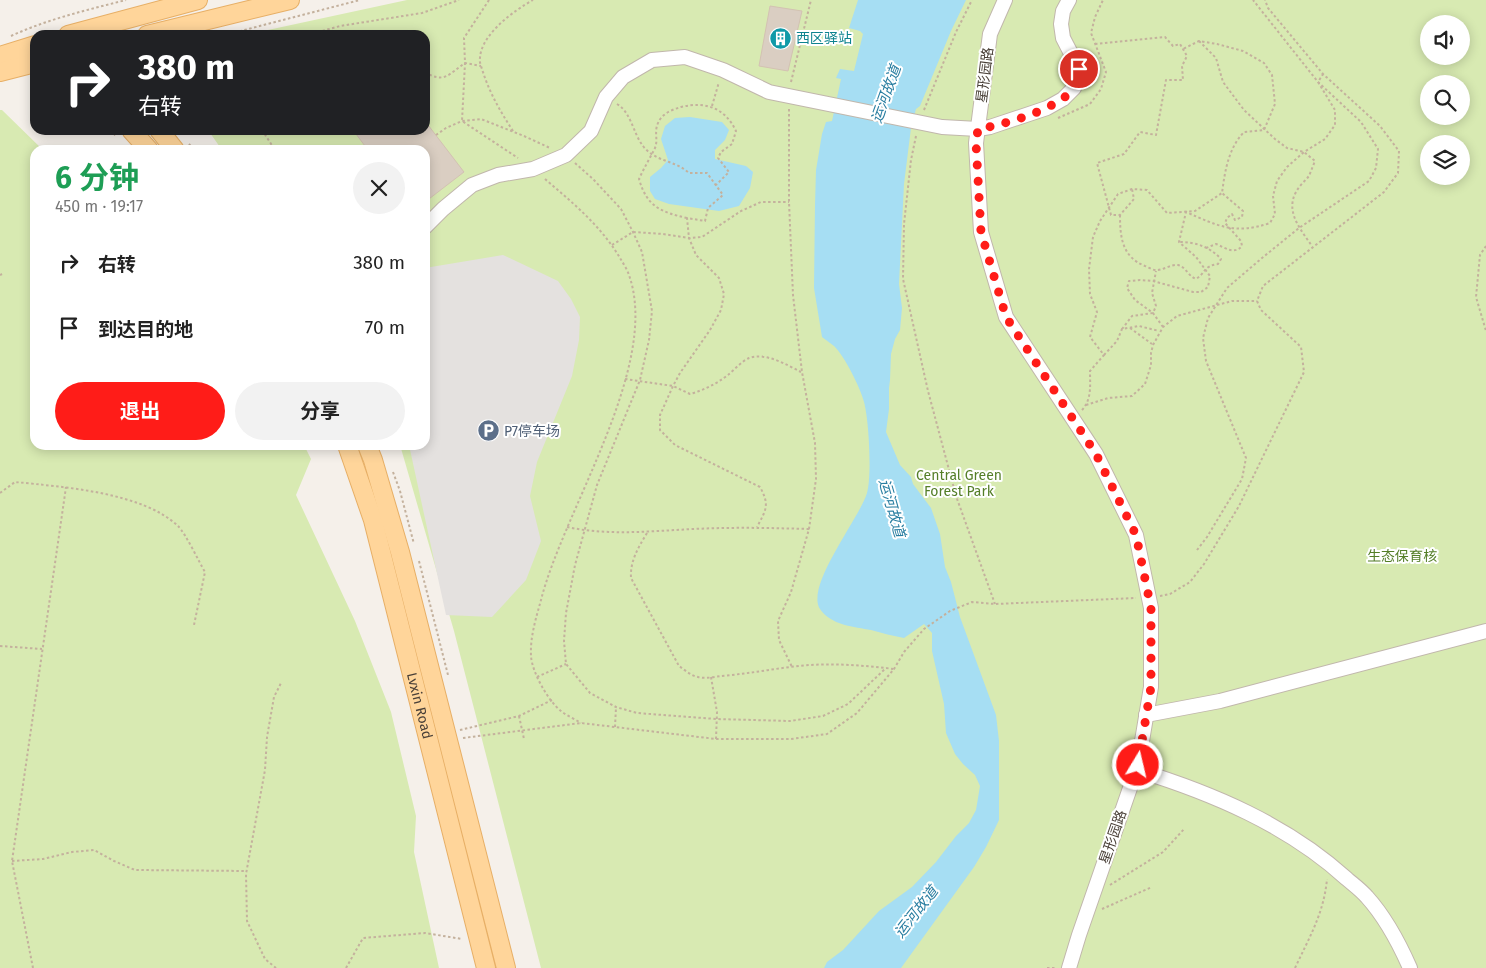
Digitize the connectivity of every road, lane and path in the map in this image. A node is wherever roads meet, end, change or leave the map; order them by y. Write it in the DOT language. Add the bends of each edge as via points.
graph roads {
  1 [pos="126,0"];
  2 [pos="198,0"];
  3 [pos="290,0"];
  4 [pos="360,0"];
  5 [pos="459,0"];
  6 [pos="490,0"];
  7 [pos="533,0"];
  8 [pos="810,0"];
  9 [pos="972,0"];
  10 [pos="1005,0"];
  11 [pos="1069,0"];
  12 [pos="1253,0"];
  13 [pos="1265,0"];
  14 [pos="153,12"];
  15 [pos="87,30"];
  16 [pos="152,30"];
  17 [pos="168,30"];
  18 [pos="244,30"];
  19 [pos="326,30"];
  20 [pos="7,38"];
  21 [pos="1199,41"];
  22 [pos="1095,44"];
  23 [pos="30,47"];
  24 [pos="1183,49"];
  25 [pos="0,56"];
  26 [pos="465,63"];
  27 [pos="30,64"];
  28 [pos="482,66"];
  29 [pos="723,70"];
  30 [pos="0,72"];
  31 [pos="1323,74"];
  32 [pos="430,75"];
  33 [pos="1318,82"];
  34 [pos="789,96"];
  35 [pos="606,97"];
  36 [pos="712,107"];
  37 [pos="462,121"];
  38 [pos="918,123"];
  39 [pos="978,129"];
  40 [pos="1264,130"];
  41 [pos="512,131"];
  42 [pos="135,135"];
  43 [pos="163,135"];
  44 [pos="436,135"];
  45 [pos="144,145"];
  46 [pos="171,145"];
  47 [pos="1304,152"];
  48 [pos="651,154"];
  49 [pos="566,155"];
  50 [pos="534,169"];
  51 [pos="716,185"];
  52 [pos="1132,189"];
  53 [pos="1222,193"];
  54 [pos="789,202"];
  55 [pos="1108,209"];
  56 [pos="1186,212"];
  57 [pos="1120,215"];
  58 [pos="687,218"];
  59 [pos="430,223"];
  60 [pos="1300,228"];
  61 [pos="1232,229"];
  62 [pos="633,232"];
  63 [pos="689,238"];
  64 [pos="1180,242"];
  65 [pos="612,245"];
  66 [pos="1312,246"];
  67 [pos="1486,246"];
  68 [pos="1206,248"];
  69 [pos="1206,268"];
  70 [pos="1156,270"];
  71 [pos="1153,281"];
  72 [pos="1257,301"];
  73 [pos="1214,307"];
  74 [pos="1153,314"];
  75 [pos="1163,327"];
  76 [pos="1130,328"];
  77 [pos="1122,329"];
  78 [pos="1160,331"];
  79 [pos="1486,331"];
  80 [pos="1153,345"];
  81 [pos="1104,355"];
  82 [pos="802,372"];
  83 [pos="625,379"];
  84 [pos="640,380"];
  85 [pos="673,386"];
  86 [pos="1086,405"];
  87 [pos="1073,419"];
  88 [pos="349,450"];
  89 [pos="369,450"];
  90 [pos="66,487"];
  91 [pos="0,493"];
  92 [pos="567,526"];
  93 [pos="757,527"];
  94 [pos="584,530"];
  95 [pos="809,530"];
  96 [pos="647,532"];
  97 [pos="1197,550"];
  98 [pos="1149,598"];
  99 [pos="995,604"];
  100 [pos="194,625"];
  101 [pos="1486,630"];
  102 [pos="0,646"];
  103 [pos="42,648"];
  104 [pos="566,664"];
  105 [pos="792,667"];
  106 [pos="886,668"];
  107 [pos="894,669"];
  108 [pos="537,677"];
  109 [pos="711,677"];
  110 [pos="281,682"];
  111 [pos="552,700"];
  112 [pos="616,707"];
  113 [pos="1146,715"];
  114 [pos="519,716"];
  115 [pos="716,719"];
  116 [pos="581,723"];
  117 [pos="614,728"];
  118 [pos="522,729"];
  119 [pos="447,736"];
  120 [pos="524,739"];
  121 [pos="716,739"];
  122 [pos="1137,770"];
  123 [pos="1185,828"];
  124 [pos="12,861"];
  125 [pos="1329,862"];
  126 [pos="246,870"];
  127 [pos="1152,888"];
  128 [pos="1093,896"];
  129 [pos="1082,925"];
  130 [pos="462,939"];
  131 [pos="33,968"];
  132 [pos="276,968"];
  133 [pos="346,968"];
  134 [pos="486,968"];
  135 [pos="506,968"];
  136 [pos="1069,968"];
  137 [pos="1295,968"];
  138 [pos="1410,968"];
  1 -- 20 [label="path" via="36,26"];
  2 -- 14 [label="main road"];
  3 -- 17 [label="main road"];
  4 -- 18 [label="path"];
  5 -- 19 [label="path" via="422,13"];
  6 -- 26 [label="path" via="464,38"];
  7 -- 28 [label="path" via="501,22 484,45 479,58"];
  8 -- 34 [label="path"];
  9 -- 38 [label="path"];
  10 -- 39 [label="street, 星形园路" via="990,34"];
  11 -- 39 [label="street" via="1061,24 1063,38 1079,69 1074,88 1048,108"];
  12 -- 33 [label="path"];
  13 -- 31 [label="path" via="1268,8"];
  14 -- 15 [label="main road"];
  14 -- 16 [label="main road" via="150,18"];
  21 -- 24 [label="path"];
  21 -- 40 [label="path" via="1216,58 1223,82"];
  21 -- 40 [label="path" via="1243,51 1264,63 1272,75 1275,104"];
  22 -- 24 [label="path" via="1165,37 1173,46 1180,44"];
  23 -- 25 [label="main road"];
  24 -- 55 [label="path" via="1187,56 1182,66 1183,80 1166,80 1156,135 1140,132 1124,154 1097,163"];
  26 -- 28 [label="path"];
  26 -- 32 [label="path" via="444,78"];
  26 -- 37 [label="path"];
  27 -- 30 [label="main road"];
  28 -- 41 [label="path" via="494,103"];
  29 -- 34 [label="street" via="769,92"];
  29 -- 35 [label="street" via="685,57 652,60 623,77"];
  29 -- 36 [label="path"];
  31 -- 33 [label="path"];
  31 -- 66 [label="path" via="1380,126 1399,152 1398,173 1384,192"];
  33 -- 47 [label="path" via="1335,110 1335,125 1325,139"];
  33 -- 60 [label="path" via="1361,122 1378,149 1376,168 1369,181"];
  34 -- 38 [label="street"];
  34 -- 54 [label="path"];
  35 -- 48 [label="path" via="623,107 642,145"];
  35 -- 49 [label="street" via="591,131"];
  36 -- 48 [label="path" via="696,104 672,109 662,118 655,132 656,145"];
  36 -- 51 [label="path" via="724,113 736,131 732,144 718,158 729,172"];
  37 -- 41 [label="path" via="481,119"];
  37 -- 44 [label="path"];
  37 -- 50 [label="path"];
  38 -- 39 [label="street"];
  38 -- 99 [label="path" via="904,224 903,279 956,496"];
  39 -- 87 [label="street, 星形园路" via="981,232 1006,317"];
  40 -- 47 [label="path" via="1287,148"];
  40 -- 53 [label="path" via="1244,132 1235,142 1226,167"];
  41 -- 49 [label="path"];
  42 -- 45 [label="main road"];
  43 -- 46 [label="main road"];
  47 -- 60 [label="path" via="1315,161 1292,203"];
  47 -- 61 [label="path" via="1276,181 1273,196 1275,214 1270,224"];
  48 -- 51 [label="path" via="682,166 689,173 708,173"];
  48 -- 58 [label="path" via="640,179 643,192 666,214"];
  49 -- 50 [label="street"];
  49 -- 62 [label="path" via="621,209"];
  50 -- 59 [label="street" via="498,174 472,185"];
  50 -- 65 [label="path" via="580,209"];
  51 -- 58 [label="path" via="723,195 708,208 705,220"];
  52 -- 55 [label="path" via="1118,194"];
  52 -- 56 [label="path" via="1147,190 1167,213"];
  52 -- 57 [label="path" via="1134,199"];
  53 -- 56 [label="path" via="1196,211"];
  53 -- 61 [label="path" via="1243,211 1242,217 1234,220 1232,214 1227,218 1226,223"];
  54 -- 63 [label="path" via="761,202 740,211 702,237"];
  54 -- 82 [label="path" via="793,295"];
  55 -- 57 [label="path" via="1111,215"];
  55 -- 81 [label="path" via="1093,237 1089,269 1090,294 1097,312 1090,337"];
  56 -- 61 [label="path"];
  56 -- 64 [label="path"];
  57 -- 70 [label="path" via="1123,248 1136,262"];
  58 -- 63 [label="path"];
  60 -- 66 [label="path"];
  60 -- 73 [label="path" via="1227,288"];
  61 -- 68 [label="path" via="1241,241 1242,246 1238,250 1231,251 1216,244"];
  62 -- 63 [label="path"];
  62 -- 65 [label="path"];
  62 -- 84 [label="path" via="642,252 652,311"];
  63 -- 85 [label="path" via="696,255 719,278 724,294 721,310 710,330"];
  64 -- 68 [label="path" via="1194,242"];
  64 -- 69 [label="path"];
  65 -- 83 [label="path" via="629,274 634,298 636,333"];
  66 -- 72 [label="path" via="1263,286"];
  67 -- 79 [label="path" via="1480,254 1476,297"];
  68 -- 69 [label="path" via="1221,259 1218,264"];
  69 -- 70 [label="path" via="1196,279 1176,265"];
  69 -- 71 [label="path" via="1210,276 1208,287 1201,292"];
  70 -- 71 [label="path"];
  71 -- 74 [label="path" via="1152,294 1156,306"];
  71 -- 74 [label="path" via="1130,281 1127,288 1135,300"];
  72 -- 73 [label="path" via="1232,301"];
  72 -- 98 [label="path" via="1260,310 1301,347 1304,372 1239,506 1204,564 1190,582 1170,594"];
  73 -- 75 [label="path" via="1177,316"];
  73 -- 97 [label="path" via="1203,338 1206,361 1239,437 1246,464 1242,479"];
  74 -- 75 [label="path"];
  74 -- 77 [label="path" via="1132,316"];
  75 -- 78 [label="path"];
  76 -- 77 [label="path"];
  76 -- 78 [label="path" via="1139,326"];
  76 -- 80 [label="path"];
  77 -- 81 [label="path"];
  78 -- 80 [label="path"];
  80 -- 86 [label="path" via="1145,384 1132,396 1108,398"];
  81 -- 86 [label="path" via="1090,372"];
  82 -- 85 [label="path" via="780,362 761,357 749,358 697,392 690,394"];
  82 -- 95 [label="path" via="815,443 816,479"];
  83 -- 84 [label="path"];
  83 -- 92 [label="path" via="617,408"];
  84 -- 85 [label="path"];
  84 -- 94 [label="path" via="597,485"];
  85 -- 93 [label="path" via="660,415 660,430 674,445 760,487 767,500"];
  86 -- 87 [label="path"];
  87 -- 98 [label="street, 星形园路" via="1096,454 1136,535"];
  88 -- 134 [label="main road, Lvxin Road" via="373,520"];
  89 -- 119 [label="main road, Lvxin Road" via="400,552"];
  90 -- 91 [label="path" via="15,482"];
  90 -- 100 [label="path" via="149,506 179,527 205,572"];
  90 -- 103 [label="path"];
  92 -- 94 [label="path"];
  92 -- 108 [label="path" via="545,584 532,636 531,657"];
  93 -- 95 [label="path"];
  93 -- 96 [label="path"];
  94 -- 96 [label="path"];
  94 -- 104 [label="path" via="566,613"];
  95 -- 105 [label="path" via="791,592 778,621 779,640"];
  96 -- 109 [label="path" via="634,555 632,578 679,666 700,678"];
  98 -- 99 [label="path"];
  98 -- 113 [label="street, 星形园路" via="1151,687"];
  99 -- 107 [label="path" via="972,602 950,611 924,629"];
  101 -- 113 [label="street" via="1220,701"];
  102 -- 103 [label="path"];
  103 -- 124 [label="path"];
  104 -- 108 [label="path"];
  104 -- 112 [label="path" via="590,693"];
  105 -- 106 [label="path" via="834,664"];
  105 -- 109 [label="path"];
  106 -- 107 [label="path"];
  106 -- 115 [label="path" via="848,704 823,716 790,721"];
  107 -- 121 [label="path" via="857,713 827,734 791,739"];
  108 -- 111 [label="path"];
  109 -- 115 [label="path"];
  110 -- 126 [label="path" via="274,697 265,770"];
  111 -- 114 [label="path"];
  111 -- 116 [label="path" via="561,711"];
  112 -- 115 [label="path" via="637,714"];
  112 -- 117 [label="path"];
  113 -- 122 [label="street, 星形园路"];
  114 -- 118 [label="path"];
  114 -- 119 [label="path"];
  115 -- 121 [label="path"];
  116 -- 117 [label="path"];
  116 -- 118 [label="path"];
  117 -- 121 [label="path"];
  118 -- 119 [label="path"];
  118 -- 120 [label="path"];
  119 -- 135 [label="main road, Lvxin Road"];
  122 -- 125 [label="street" via="1181,783 1232,805"];
  122 -- 128 [label="street, 星形园路"];
  123 -- 128 [label="path" via="1163,852"];
  124 -- 126 [label="path" via="43,860 94,850 135,870"];
  124 -- 131 [label="path"];
  125 -- 137 [label="path" via="1323,905"];
  125 -- 138 [label="street" via="1367,897 1396,938"];
  126 -- 132 [label="path" via="247,920 265,959"];
  127 -- 129 [label="path" via="1096,912"];
  128 -- 129 [label="street, 星形园路"];
  129 -- 136 [label="street, 星形园路"];
  130 -- 133 [label="path" via="425,933 363,938"];
}
